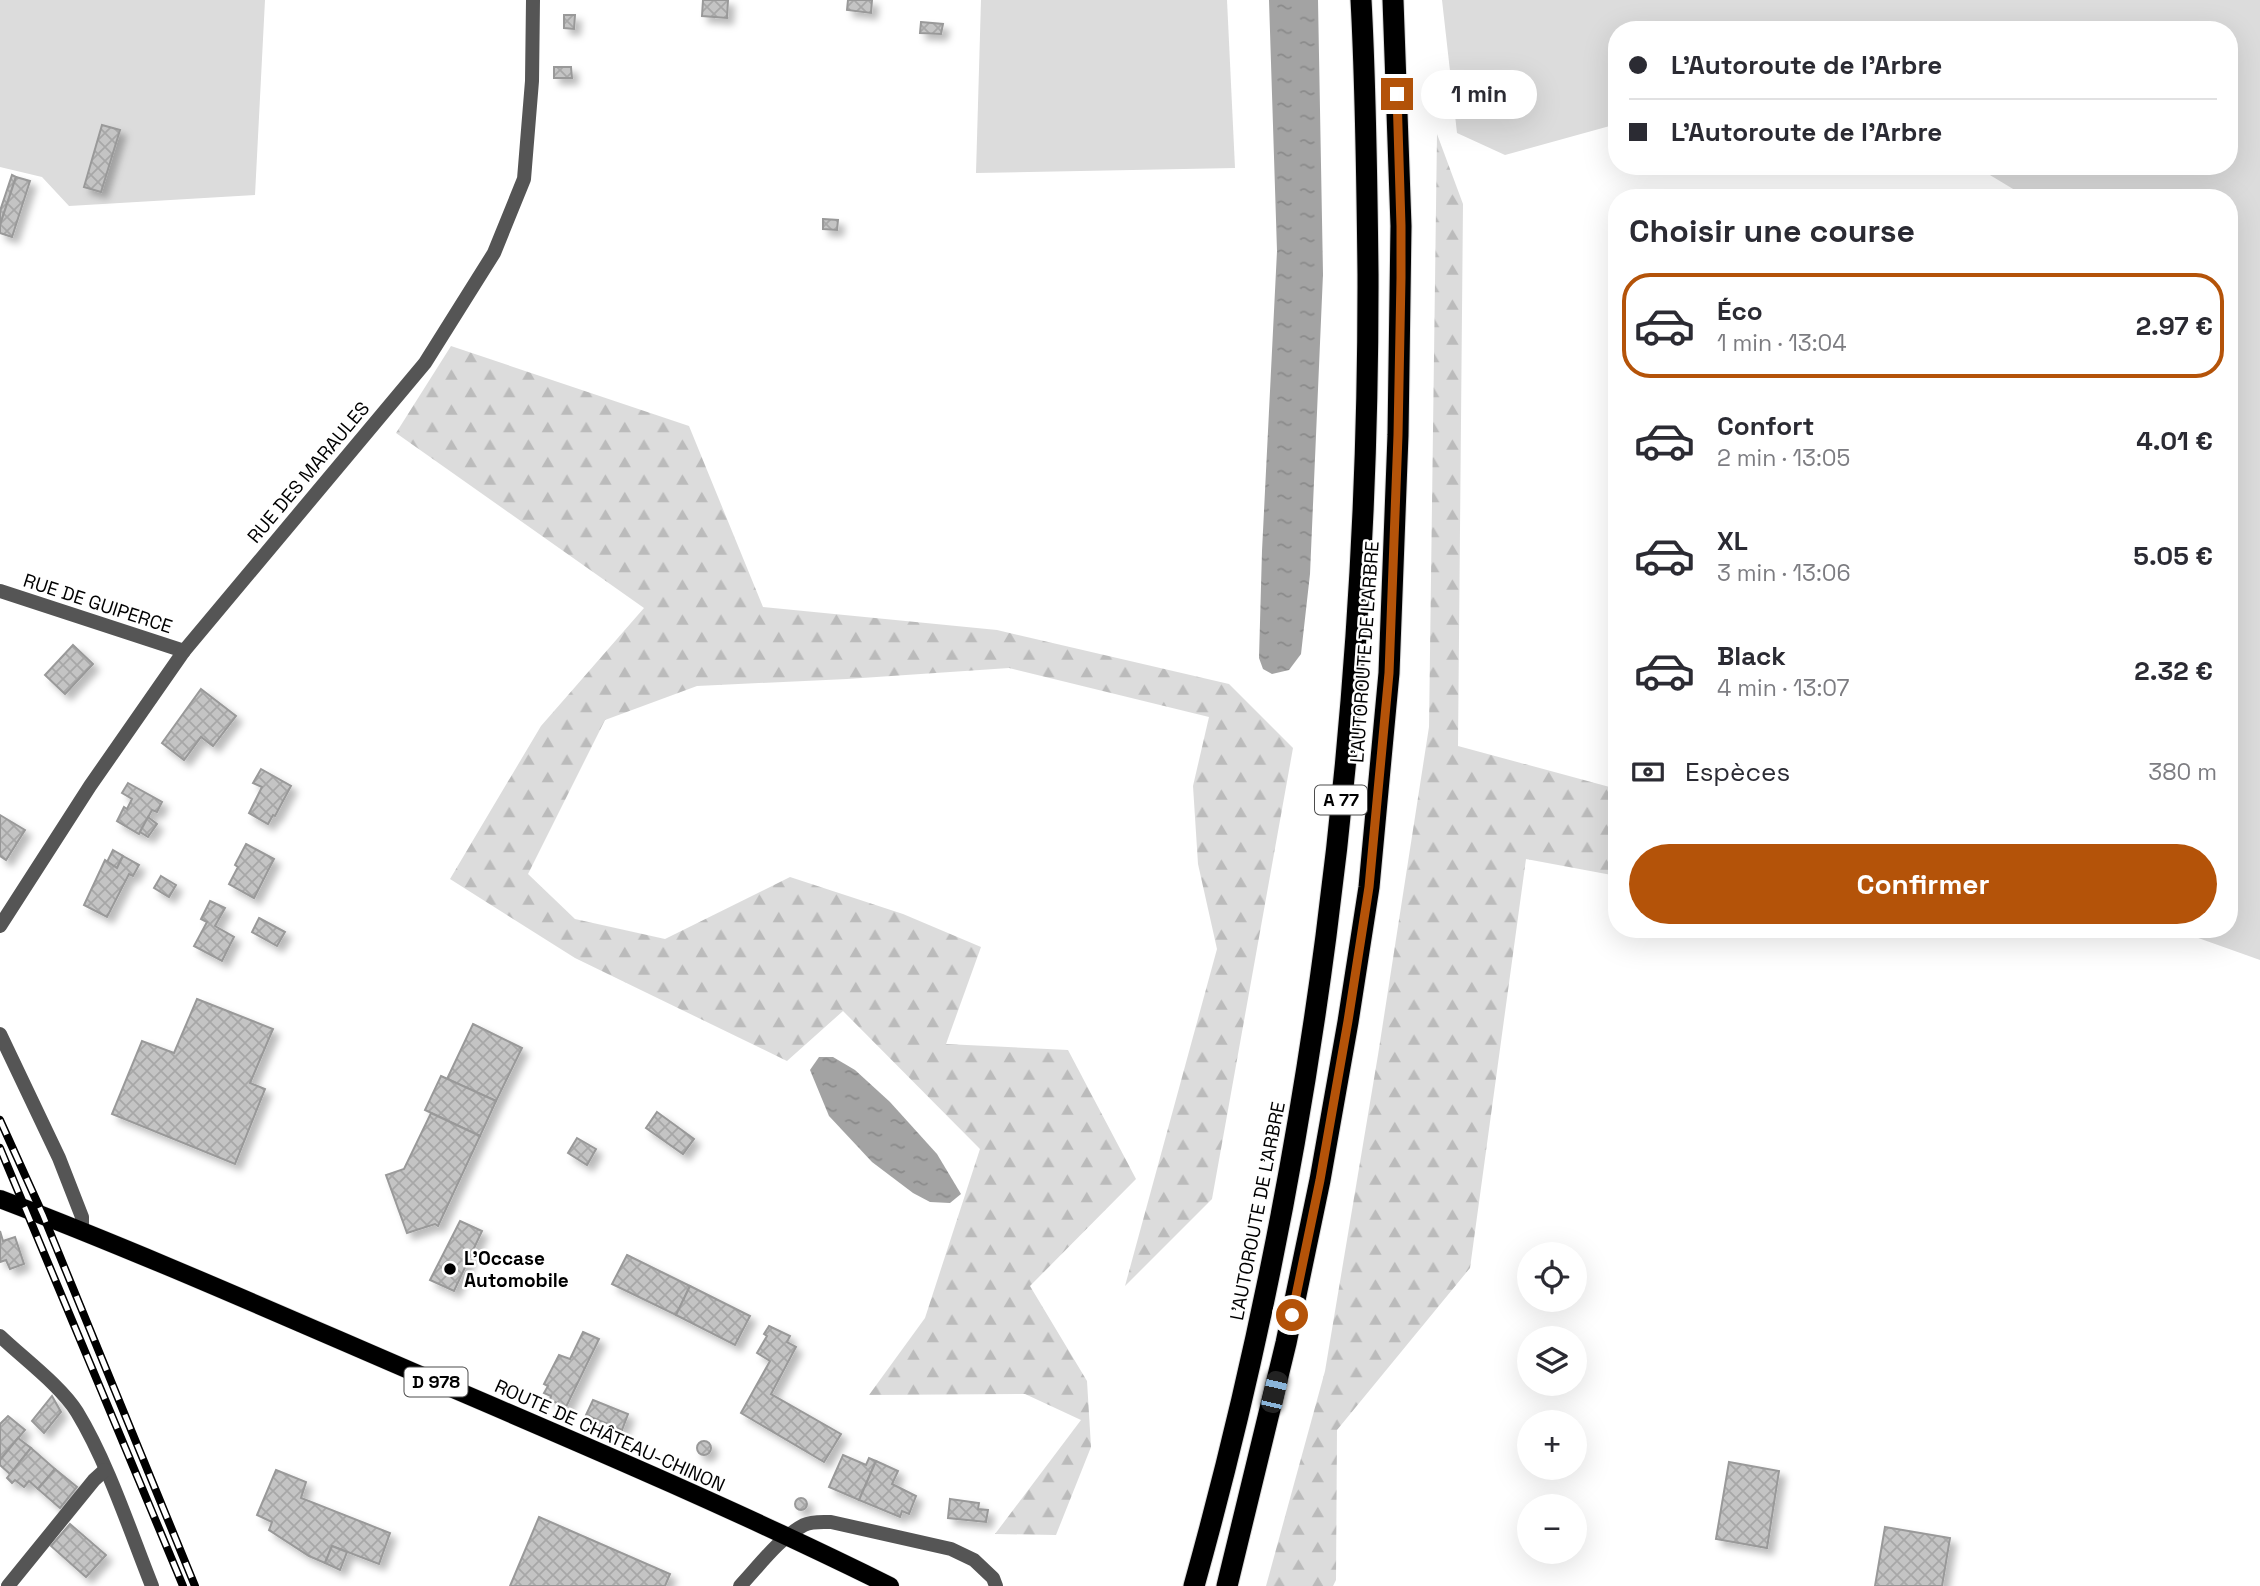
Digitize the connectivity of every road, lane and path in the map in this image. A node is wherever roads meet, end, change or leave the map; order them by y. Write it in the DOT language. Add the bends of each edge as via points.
graph roads {
  1 [pos="533,0"];
  2 [pos="1361,0"];
  3 [pos="1393,0"];
  4 [pos="0,591"];
  5 [pos="184,651"];
  6 [pos="0,926"];
  7 [pos="0,1034"];
  8 [pos="0,1199"];
  9 [pos="82,1232"];
  10 [pos="0,1336"];
  11 [pos="105,1470"];
  12 [pos="789,1535"];
  13 [pos="8,1586"];
  14 [pos="152,1586"];
  15 [pos="740,1586"];
  16 [pos="890,1586"];
  17 [pos="996,1586"];
  18 [pos="1194,1586"];
  19 [pos="1227,1586"];
  1 -- 5 [label="street, RUE DES MARAULES" via="524,179 494,253 425,363"];
  2 -- 18 [label="highway, L'AUTOROUTE DE L'ARBRE / A 77" via="1367,155 1366,458 1354,674 1334,878 1306,1071 1266,1293"];
  3 -- 19 [label="highway, L'AUTOROUTE DE L'ARBRE / A 77" via="1401,226 1398,435 1389,673 1369,887 1320,1180"];
  4 -- 5 [label="street, RUE DE GUIPERCE"];
  5 -- 6 [label="street, RUE DES MARAULES"];
  7 -- 9 [label="street" via="60,1158 82,1217"];
  8 -- 9 [label="main road, ROUTE DE CHÂTEAU-CHINON / D 978"];
  9 -- 12 [label="main road, ROUTE DE CHÂTEAU-CHINON / D 978" via="260,1304"];
  10 -- 11 [label="street" via="65,1397"];
  11 -- 13 [label="street"];
  11 -- 14 [label="street"];
  12 -- 15 [label="street"];
  12 -- 16 [label="main road, ROUTE DE CHÂTEAU-CHINON / D 978"];
  12 -- 17 [label="street" via="805,1524 831,1522 951,1549 974,1560"];
}
